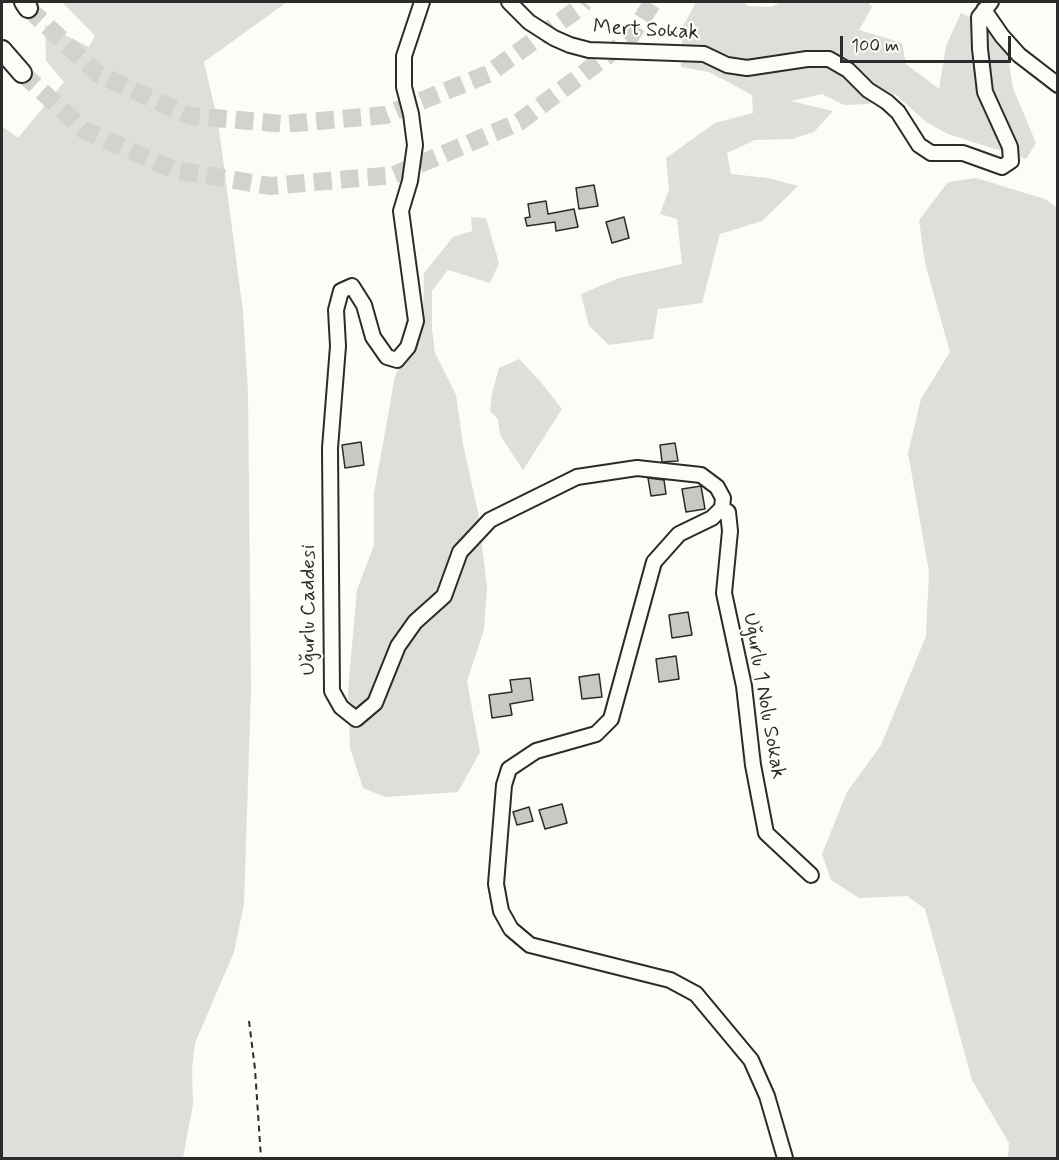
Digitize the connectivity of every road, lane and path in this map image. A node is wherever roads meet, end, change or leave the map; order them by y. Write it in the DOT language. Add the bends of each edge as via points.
graph roads {
  1 [pos="422,2"];
  2 [pos="509,2"];
  3 [pos="988,6"];
  4 [pos="2,50"];
  5 [pos="22,73"];
  6 [pos="1058,85"];
  7 [pos="722,508"];
  8 [pos="811,875"];
  9 [pos="249,1021"];
  10 [pos="261,1158"];
  11 [pos="785,1158"];
  1 -- 7 [label="street, Uğurlu Caddesi" via="404,56 404,87 415,145 401,211 416,321 408,347 397,360 387,357 373,337 364,305 352,286 341,291 336,310 338,346 330,448 332,691 341,707 356,719 375,703 398,646 415,622 444,596 460,552 490,520 577,477 637,468 701,476 717,488 723,498"];
  2 -- 3 [label="street, Mert Sokak" via="529,22 554,38 589,50 704,54 727,65 747,68 830,59 898,112 919,145 931,153 963,153 1002,167 1011,160 1010,147 985,92 979,17"];
  3 -- 6 [label="street" via="1002,36 1018,55"];
  4 -- 5 [label="main road"];
  7 -- 8 [label="street, Uğurlu 1 Nolu Sokak" via="728,512 730,531 724,593 744,686 766,833"];
  7 -- 11 [label="street" via="712,518 679,534 654,562 611,719 596,734 536,751 509,769 504,785 496,884 501,911 511,929 530,945 670,980 696,994 751,1060 767,1095"];
  9 -- 10 [label="path"];
}
